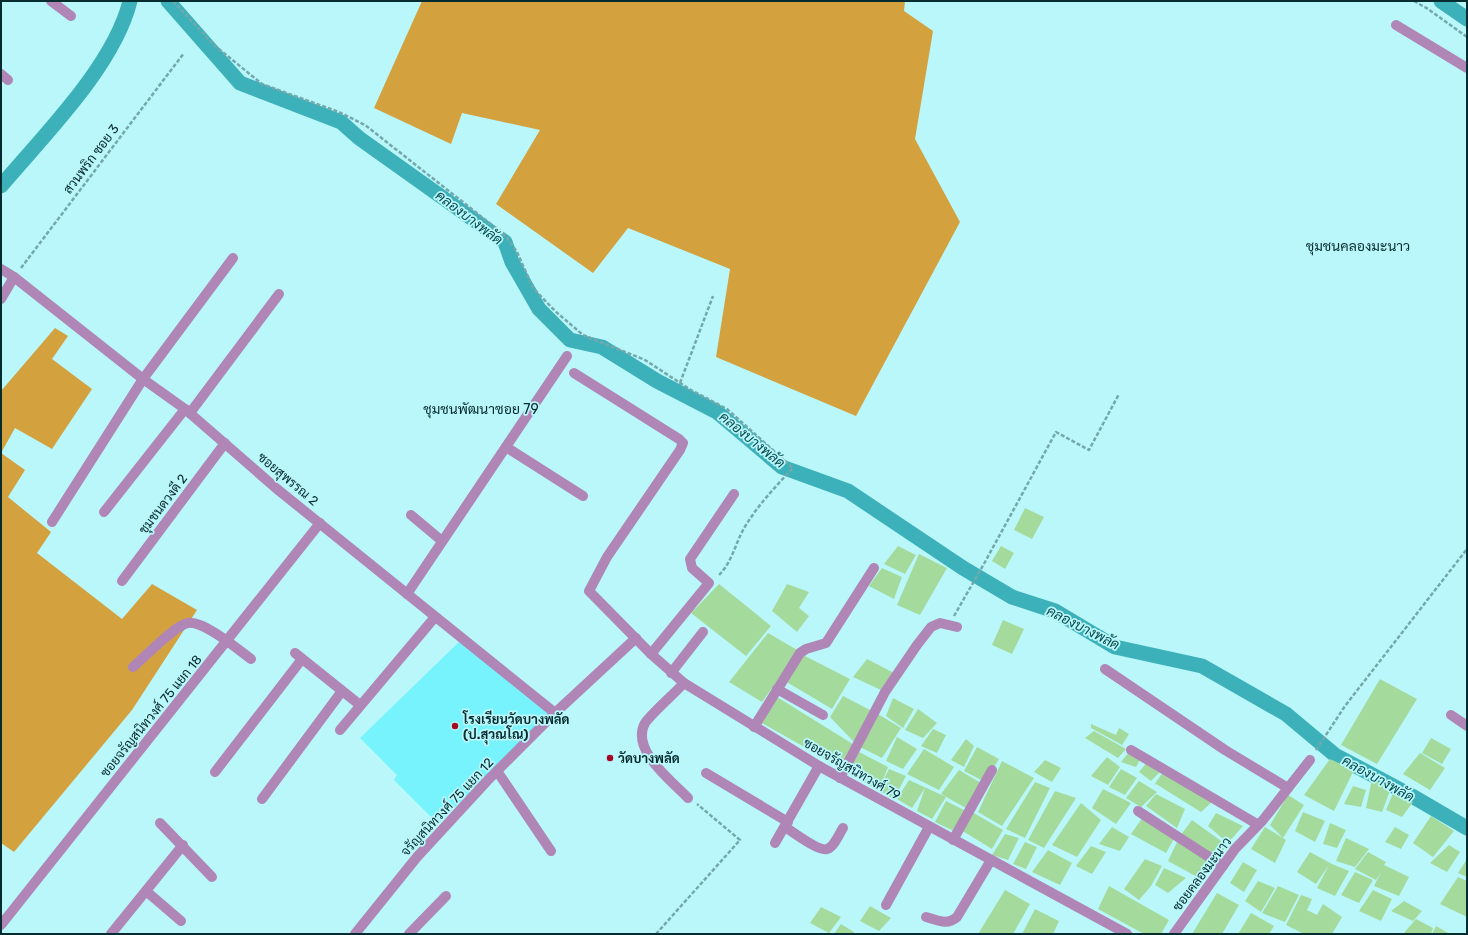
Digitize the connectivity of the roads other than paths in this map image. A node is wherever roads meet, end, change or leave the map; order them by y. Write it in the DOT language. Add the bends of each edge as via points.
graph roads {
  1 [pos="51,1"];
  2 [pos="70,16"];
  3 [pos="1396,24"];
  4 [pos="1467,68"];
  5 [pos="233,258"];
  6 [pos="1,269"];
  7 [pos="14,277"];
  8 [pos="279,294"];
  9 [pos="1,299"];
  10 [pos="567,356"];
  11 [pos="574,373"];
  12 [pos="143,379"];
  13 [pos="188,411"];
  14 [pos="225,443"];
  15 [pos="506,446"];
  16 [pos="734,494"];
  17 [pos="582,496"];
  18 [pos="104,512"];
  19 [pos="411,515"];
  20 [pos="52,522"];
  21 [pos="320,523"];
  22 [pos="442,541"];
  23 [pos="874,568"];
  24 [pos="122,581"];
  25 [pos="407,594"];
  26 [pos="435,617"];
  27 [pos="953,625"];
  28 [pos="702,632"];
  29 [pos="636,638"];
  30 [pos="228,642"];
  31 [pos="651,654"];
  32 [pos="251,659"];
  33 [pos="133,667"];
  34 [pos="1105,669"];
  35 [pos="671,673"];
  36 [pos="684,683"];
  37 [pos="777,689"];
  38 [pos="342,690"];
  39 [pos="360,706"];
  40 [pos="555,713"];
  41 [pos="823,715"];
  42 [pos="1450,715"];
  43 [pos="1467,726"];
  44 [pos="754,727"];
  45 [pos="340,730"];
  46 [pos="1131,750"];
  47 [pos="1310,760"];
  48 [pos="819,766"];
  49 [pos="992,770"];
  50 [pos="497,771"];
  51 [pos="215,772"];
  52 [pos="706,773"];
  53 [pos="840,778"];
  54 [pos="1288,788"];
  55 [pos="688,798"];
  56 [pos="262,799"];
  57 [pos="1138,811"];
  58 [pos="160,823"];
  59 [pos="786,824"];
  60 [pos="929,827"];
  61 [pos="843,828"];
  62 [pos="1254,828"];
  63 [pos="953,840"];
  64 [pos="775,843"];
  65 [pos="183,845"];
  66 [pos="551,851"];
  67 [pos="991,860"];
  68 [pos="1223,866"];
  69 [pos="212,877"];
  70 [pos="146,891"];
  71 [pos="446,896"];
  72 [pos="886,905"];
  73 [pos="926,917"];
  74 [pos="181,921"];
  75 [pos="1,925"];
  76 [pos="111,934"];
  77 [pos="355,934"];
  78 [pos="409,934"];
  79 [pos="1127,934"];
  80 [pos="1174,934"];
  1 -- 2 [label="street"];
  3 -- 4 [label="street"];
  5 -- 12 [label="street"];
  6 -- 7 [label="street, ซอยสุพรรณ 2"];
  7 -- 9 [label="street"];
  7 -- 12 [label="street, ซอยสุพรรณ 2"];
  8 -- 13 [label="street"];
  10 -- 15 [label="street"];
  11 -- 29 [label="street, ซอยจรัญสนิทวงศ์ 79" via="682,443 680,450 608,557 589,591"];
  12 -- 13 [label="street, ซอยสุพรรณ 2"];
  12 -- 20 [label="street"];
  13 -- 14 [label="street, ซอยสุพรรณ 2"];
  13 -- 18 [label="street"];
  14 -- 21 [label="street, ซอยสุพรรณ 2"];
  14 -- 24 [label="street, ชุมชนดวงดี 2"];
  15 -- 17 [label="street"];
  15 -- 22 [label="street"];
  16 -- 31 [label="street" via="690,559 692,568 709,583"];
  19 -- 22 [label="street"];
  21 -- 25 [label="street, ซอยสุพรรณ 2"];
  21 -- 30 [label="street, ซอยจรัญสนิทวงศ์ 75 แยก 18"];
  22 -- 25 [label="street"];
  23 -- 37 [label="street" via="826,643 800,653"];
  25 -- 26 [label="street, ซอยสุพรรณ 2"];
  26 -- 39 [label="street"];
  26 -- 40 [label="street, ซอยสุพรรณ 2"];
  27 -- 53 [label="street" via="940,623 931,627 917,645 885,692"];
  28 -- 35 [label="street"];
  29 -- 31 [label="street, ซอยจรัญสนิทวงศ์ 79"];
  29 -- 40 [label="street, จรัญสนิทวงศ์ 75 แยก 12"];
  30 -- 32 [label="street"];
  30 -- 33 [label="street" via="196,623 188,623 167,637"];
  30 -- 75 [label="street, ซอยจรัญสนิทวงศ์ 75 แยก 18"];
  31 -- 35 [label="street, ซอยจรัญสนิทวงศ์ 79"];
  34 -- 54 [label="street" via="1225,750"];
  35 -- 36 [label="street, ซอยจรัญสนิทวงศ์ 79"];
  36 -- 44 [label="street, ซอยจรัญสนิทวงศ์ 79"];
  36 -- 55 [label="street" via="646,723 642,733 642,746 651,760"];
  37 -- 41 [label="street"];
  37 -- 44 [label="street"];
  38 -- 39 [label="street"];
  38 -- 51 [label="street" via="298,656"];
  38 -- 56 [label="street"];
  39 -- 45 [label="street"];
  40 -- 50 [label="street, จรัญสนิทวงศ์ 75 แยก 12"];
  42 -- 43 [label="street"];
  44 -- 48 [label="street, ซอยจรัญสนิทวงศ์ 79"];
  46 -- 62 [label="street"];
  47 -- 54 [label="street, ซอยคลองมะนาว"];
  48 -- 53 [label="street, ซอยจรัญสนิทวงศ์ 79"];
  48 -- 59 [label="street"];
  49 -- 63 [label="street"];
  50 -- 66 [label="street"];
  50 -- 77 [label="street, จรัญสนิทวงศ์ 75 แยก 12" via="426,846"];
  52 -- 59 [label="street"];
  53 -- 60 [label="street, ซอยจรัญสนิทวงศ์ 79"];
  54 -- 62 [label="street, ซอยคลองมะนาว"];
  57 -- 68 [label="street"];
  58 -- 65 [label="street"];
  59 -- 61 [label="street" via="819,848 827,849"];
  59 -- 64 [label="street"];
  60 -- 63 [label="street, ซอยจรัญสนิทวงศ์ 79"];
  60 -- 72 [label="street"];
  62 -- 68 [label="street, ซอยคลองมะนาว"];
  63 -- 67 [label="street, ซอยจรัญสนิทวงศ์ 79"];
  65 -- 69 [label="street"];
  65 -- 70 [label="street"];
  67 -- 73 [label="street" via="952,921 943,922"];
  67 -- 79 [label="street, ซอยจรัญสนิทวงศ์ 79"];
  68 -- 80 [label="street, ซอยคลองมะนาว"];
  70 -- 74 [label="street"];
  70 -- 76 [label="street"];
  71 -- 78 [label="street"];
}
